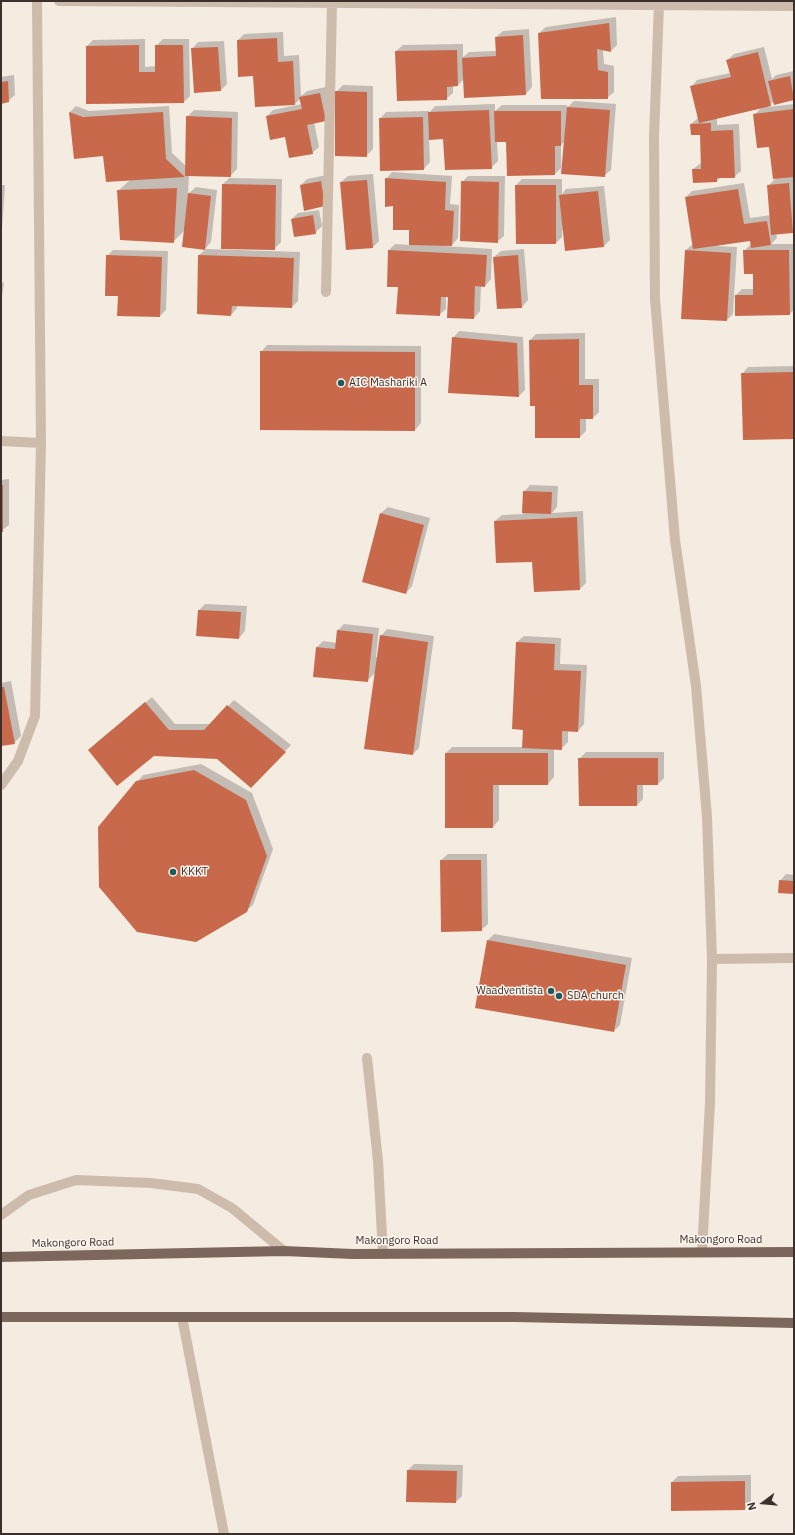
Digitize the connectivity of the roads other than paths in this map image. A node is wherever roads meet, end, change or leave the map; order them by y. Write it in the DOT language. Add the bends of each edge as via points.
graph roads {
  1 [pos="36,1"];
  2 [pos="59,1"];
  3 [pos="332,3"];
  4 [pos="660,4"];
  5 [pos="794,6"];
  6 [pos="326,292"];
  7 [pos="1,441"];
  8 [pos="41,444"];
  9 [pos="1,785"];
  10 [pos="794,958"];
  11 [pos="712,959"];
  12 [pos="367,1058"];
  13 [pos="1,1215"];
  14 [pos="284,1251"];
  15 [pos="702,1252"];
  16 [pos="794,1252"];
  17 [pos="383,1254"];
  18 [pos="1,1257"];
  19 [pos="1,1317"];
  20 [pos="182,1317"];
  21 [pos="794,1323"];
  22 [pos="224,1534"];
  1 -- 8 [label="street"];
  2 -- 3 [label="street"];
  3 -- 4 [label="street"];
  3 -- 6 [label="street"];
  4 -- 5 [label="street"];
  4 -- 11 [label="street" via="654,137 654,299 675,540 697,694 707,817"];
  7 -- 8 [label="street"];
  8 -- 9 [label="street" via="35,716 18,761"];
  10 -- 11 [label="street"];
  11 -- 15 [label="street" via="710,1103"];
  12 -- 17 [label="street" via="378,1161"];
  13 -- 14 [label="street" via="29,1195 76,1180 151,1183 198,1189 232,1208"];
  14 -- 17 [label="main road, Makongoro Road"];
  14 -- 18 [label="main road, Makongoro Road"];
  15 -- 16 [label="main road, Makongoro Road"];
  15 -- 17 [label="main road, Makongoro Road"];
  19 -- 20 [label="main road"];
  20 -- 21 [label="main road" via="516,1317"];
  20 -- 22 [label="street"];
}
